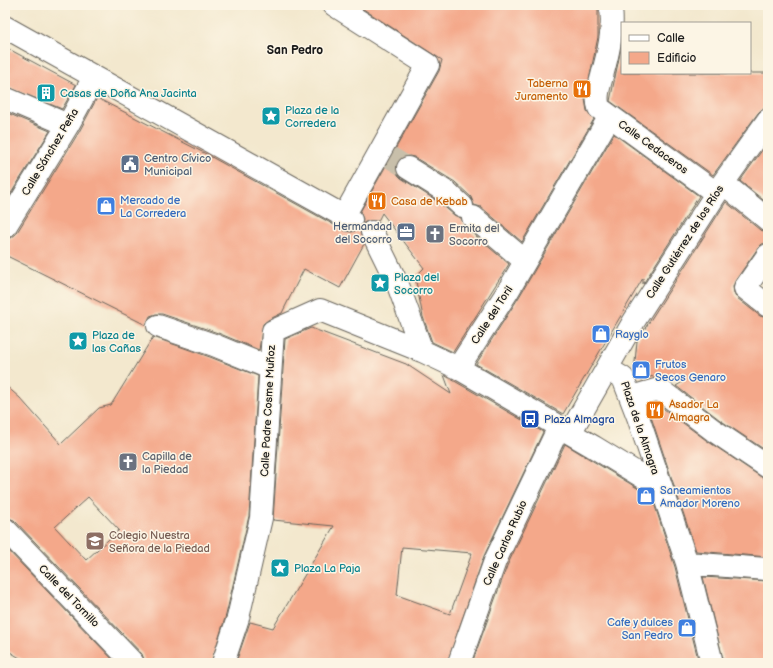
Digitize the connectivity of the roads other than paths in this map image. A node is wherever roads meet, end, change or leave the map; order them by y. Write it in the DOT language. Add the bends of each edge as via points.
graph roads {
  1 [pos="334,5"];
  2 [pos="610,5"];
  3 [pos="5,27"];
  4 [pos="94,77"];
  5 [pos="5,98"];
  6 [pos="610,116"];
  7 [pos="768,120"];
  8 [pos="68,125"];
  9 [pos="587,158"];
  10 [pos="408,168"];
  11 [pos="719,188"];
  12 [pos="768,220"];
  13 [pos="6,225"];
  14 [pos="372,232"];
  15 [pos="768,255"];
  16 [pos="526,261"];
  17 [pos="768,306"];
  18 [pos="158,326"];
  19 [pos="422,351"];
  20 [pos="270,368"];
  21 [pos="458,368"];
  22 [pos="608,369"];
  23 [pos="631,397"];
  24 [pos="564,430"];
  25 [pos="768,467"];
  26 [pos="661,488"];
  27 [pos="5,529"];
  28 [pos="687,563"];
  29 [pos="766,569"];
  30 [pos="133,663"];
  31 [pos="223,663"];
  32 [pos="459,663"];
  33 [pos="712,663"];
  1 -- 4 [label="street" via="428,65 384,154 348,218"];
  2 -- 6 [label="street" via="612,13 607,55 596,99 599,108"];
  3 -- 4 [label="street"];
  4 -- 8 [label="street, Calle Sánchez Peña"];
  5 -- 8 [label="street"];
  6 -- 9 [label="street, Calle Cedaceros"];
  6 -- 11 [label="street, Calle Cedaceros"];
  7 -- 11 [label="street, Calle Gutiérrez de los Ríos"];
  8 -- 13 [label="street, Calle Sánchez Peña"];
  9 -- 16 [label="street, Calle del Toril"];
  10 -- 16 [label="street" via="448,193"];
  11 -- 12 [label="street, Calle Cedaceros"];
  11 -- 22 [label="street, Calle Gutiérrez de los Ríos" via="634,321"];
  14 -- 19 [label="street" via="398,285"];
  15 -- 17 [label="street" via="745,288"];
  16 -- 21 [label="street, Calle del Toril"];
  18 -- 20 [label="street"];
  19 -- 20 [label="street, Calle Padre Cosme Muñoz" via="320,310 273,331"];
  19 -- 21 [label="street, Calle Padre Cosme Muñoz"];
  20 -- 31 [label="street, Calle Padre Cosme Muñoz" via="262,518 238,618"];
  21 -- 24 [label="street, Plaza de la Almagra"];
  22 -- 23 [label="street, Plaza de la Almagra" via="623,378"];
  22 -- 24 [label="street, Plaza de la Almagra"];
  23 -- 25 [label="street" via="659,389"];
  23 -- 26 [label="street, Plaza de la Almagra"];
  24 -- 26 [label="street, Plaza de la Almagra"];
  24 -- 32 [label="street, Calle Carlos Rubio" via="495,561"];
  26 -- 28 [label="street"];
  27 -- 30 [label="street, Calle del Tornillo"];
  28 -- 29 [label="street"];
  28 -- 33 [label="street"];
}
